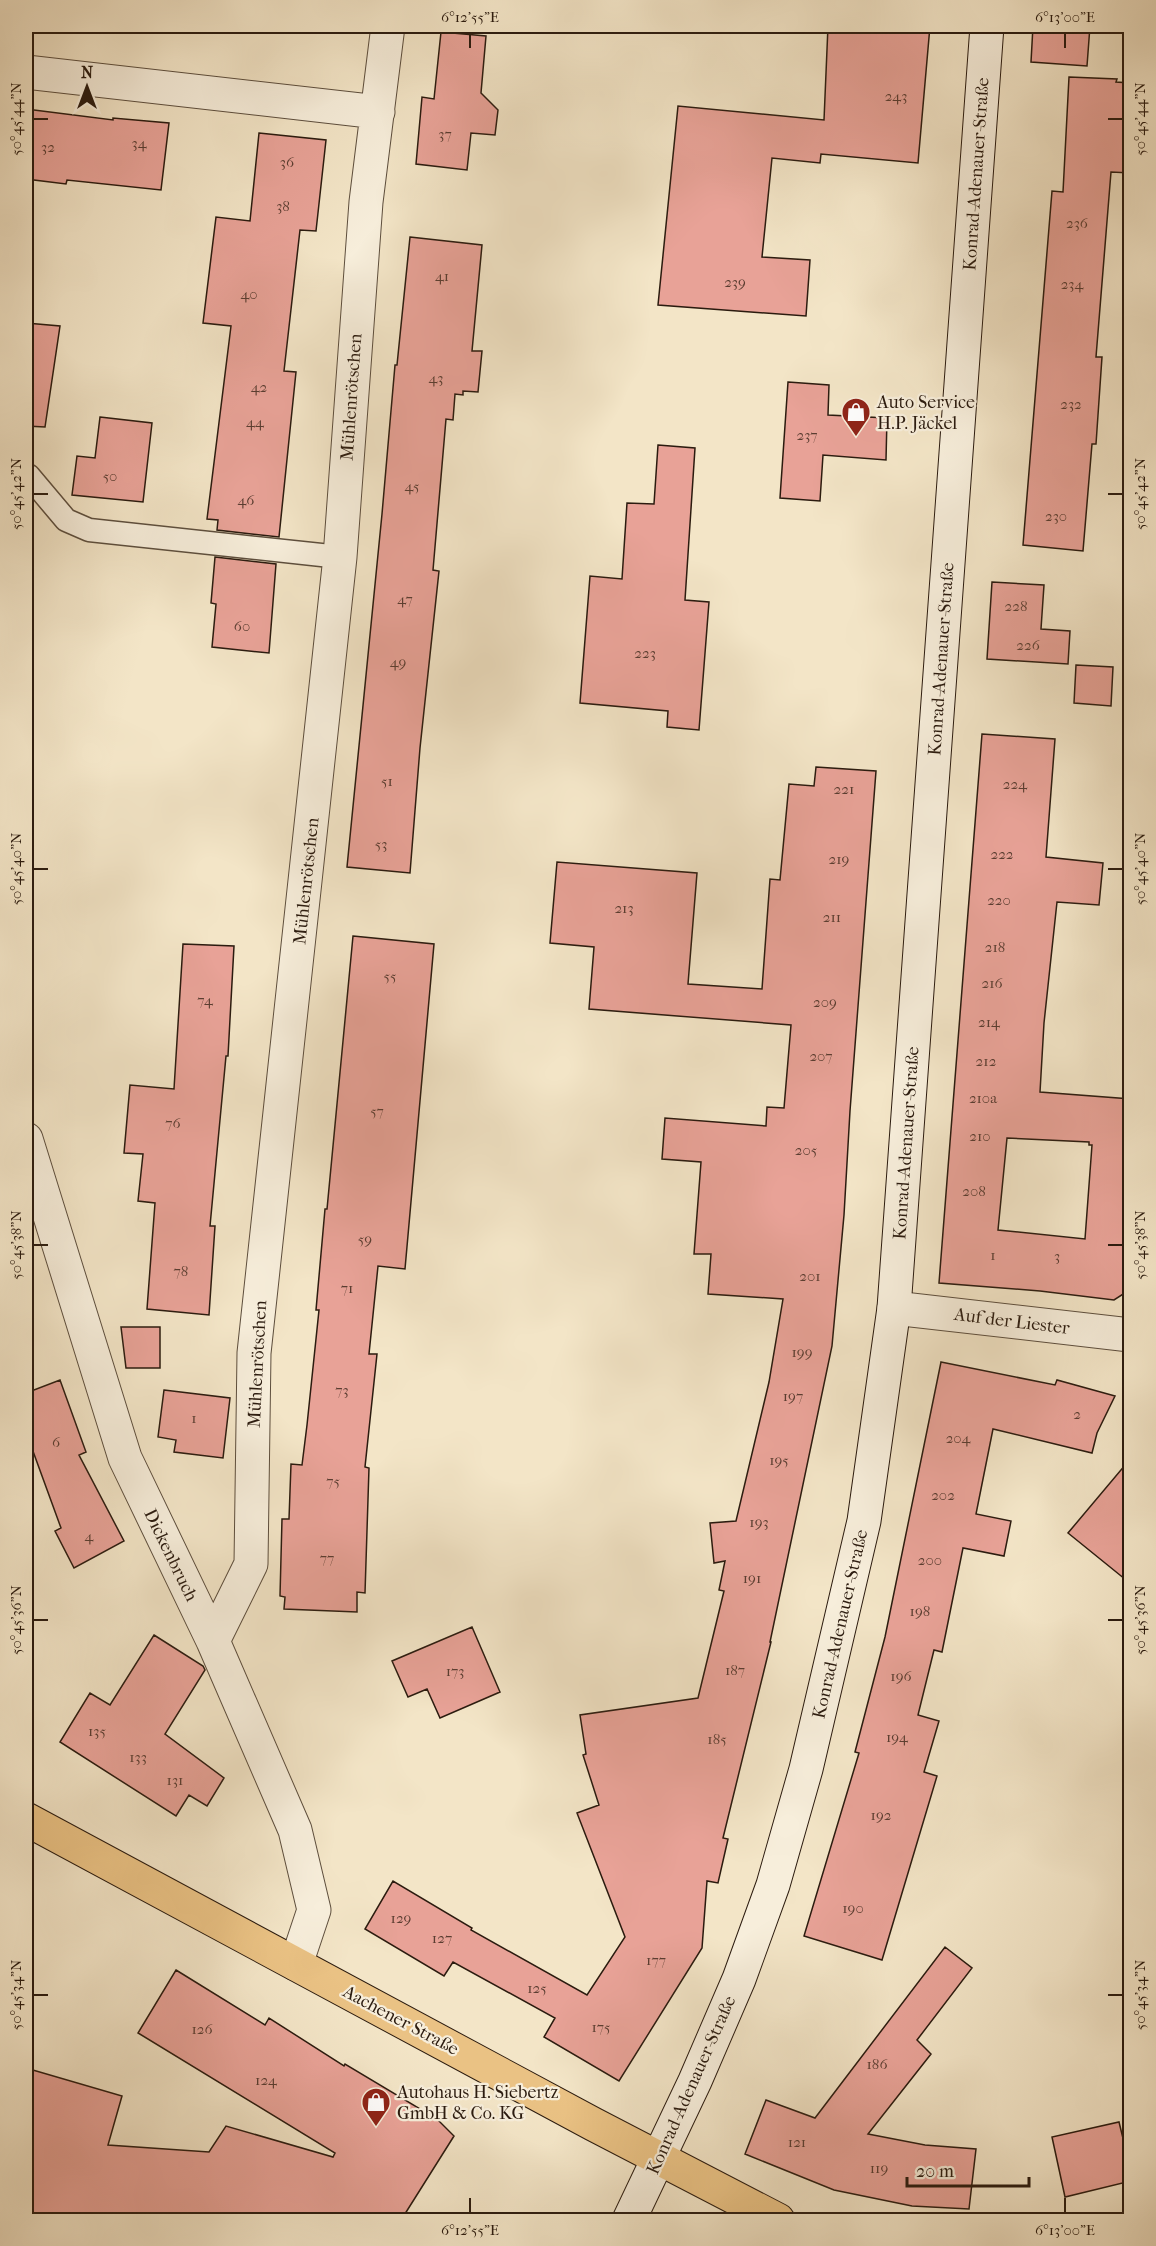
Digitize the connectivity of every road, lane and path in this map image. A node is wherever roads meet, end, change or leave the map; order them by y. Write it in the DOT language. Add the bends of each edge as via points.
graph roads {
  1 [pos="388,26"];
  2 [pos="987,26"];
  3 [pos="26,72"];
  4 [pos="378,112"];
  5 [pos="29,476"];
  6 [pos="340,557"];
  7 [pos="26,1139"];
  8 [pos="894,1308"];
  9 [pos="1131,1335"];
  10 [pos="213,1641"];
  11 [pos="26,1819"];
  12 [pos="296,1964"];
  13 [pos="659,2159"];
  14 [pos="629,2220"];
  15 [pos="778,2220"];
  1 -- 4 [label="street, Mühlenrötschen"];
  2 -- 8 [label="street, Konrad-Adenauer-Straße"];
  3 -- 4 [label="street"];
  4 -- 6 [label="street, Mühlenrötschen" via="366,202"];
  5 -- 6 [label="lane" via="66,520 90,530"];
  6 -- 10 [label="street, Mühlenrötschen" via="254,1353 251,1564"];
  7 -- 10 [label="street, Dickenbruch" via="125,1458"];
  8 -- 9 [label="street, Auf der Liester"];
  8 -- 13 [label="street, Konrad-Adenauer-Straße" via="864,1521 806,1769 773,1885 738,1979"];
  10 -- 12 [label="street, Dickenbruch" via="295,1830 314,1910"];
  11 -- 12 [label="main road, Aachener Straße"];
  12 -- 13 [label="main road, Aachener Straße"];
  13 -- 14 [label="street, Konrad-Adenauer-Straße"];
  13 -- 15 [label="main road, Aachener Straße"];
}
